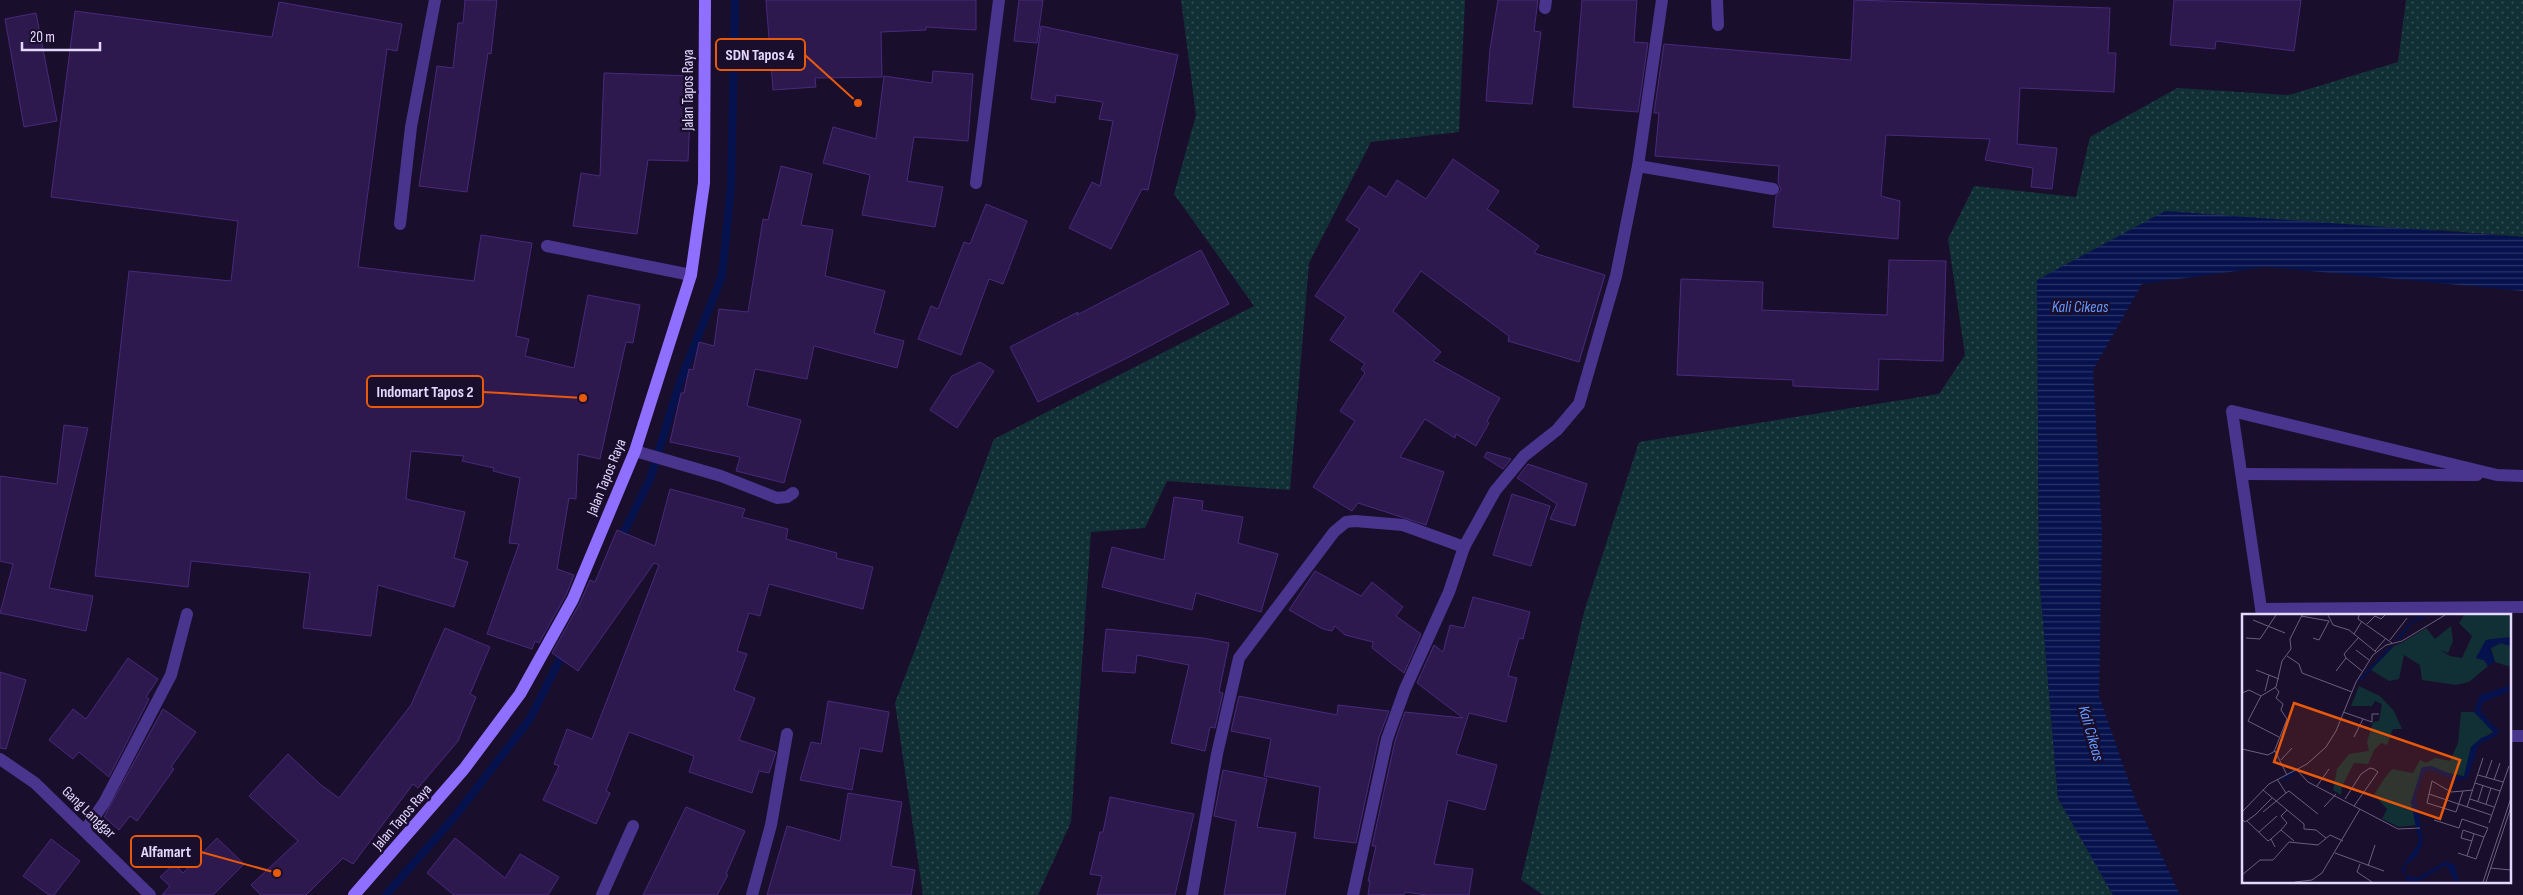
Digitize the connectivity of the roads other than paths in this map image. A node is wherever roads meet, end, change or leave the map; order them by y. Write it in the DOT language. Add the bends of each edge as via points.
graph roads {
  1 [pos="435,0"];
  2 [pos="705,0"];
  3 [pos="999,0"];
  4 [pos="1662,0"];
  5 [pos="1718,0"];
  6 [pos="1718,25"];
  7 [pos="1638,166"];
  8 [pos="976,183"];
  9 [pos="1773,189"];
  10 [pos="400,224"];
  11 [pos="547,246"];
  12 [pos="691,275"];
  13 [pos="635,451"];
  14 [pos="2242,474"];
  15 [pos="2497,475"];
  16 [pos="2523,476"];
  17 [pos="793,493"];
  18 [pos="1464,547"];
  19 [pos="2523,607"];
  20 [pos="2262,612"];
  21 [pos="187,614"];
  22 [pos="787,734"];
  23 [pos="2510,736"];
  24 [pos="2523,736"];
  25 [pos="0,758"];
  26 [pos="633,826"];
  27 [pos="85,830"];
  28 [pos="150,895"];
  29 [pos="354,895"];
  30 [pos="602,895"];
  31 [pos="752,895"];
  32 [pos="1192,895"];
  33 [pos="1353,895"];
  1 -- 10 [label="street" via="411,128"];
  2 -- 12 [label="main road, Jalan Tapos Raya" via="704,183"];
  3 -- 8 [label="street"];
  4 -- 7 [label="street"];
  5 -- 6 [label="street"];
  7 -- 9 [label="street"];
  7 -- 18 [label="street" via="1616,276 1578,404 1557,430 1524,456 1495,491"];
  11 -- 12 [label="street"];
  12 -- 13 [label="main road, Jalan Tapos Raya"];
  13 -- 17 [label="street" via="659,456 777,498"];
  13 -- 29 [label="main road, Jalan Tapos Raya" via="573,599 520,694 464,769"];
  14 -- 15 [label="street"];
  14 -- 15 [label="street" via="2232,411"];
  14 -- 20 [label="street"];
  15 -- 16 [label="street"];
  18 -- 32 [label="street" via="1403,526 1355,521 1346,522 1334,532 1240,658 1218,754"];
  18 -- 33 [label="street" via="1387,739"];
  19 -- 20 [label="street"];
  21 -- 27 [label="street" via="171,674 104,803"];
  22 -- 31 [label="street" via="771,826"];
  23 -- 24 [label="street"];
  25 -- 27 [label="street, Gang Langgar" via="35,783"];
  26 -- 30 [label="street"];
  27 -- 28 [label="street, Gang Langgar"];
}
